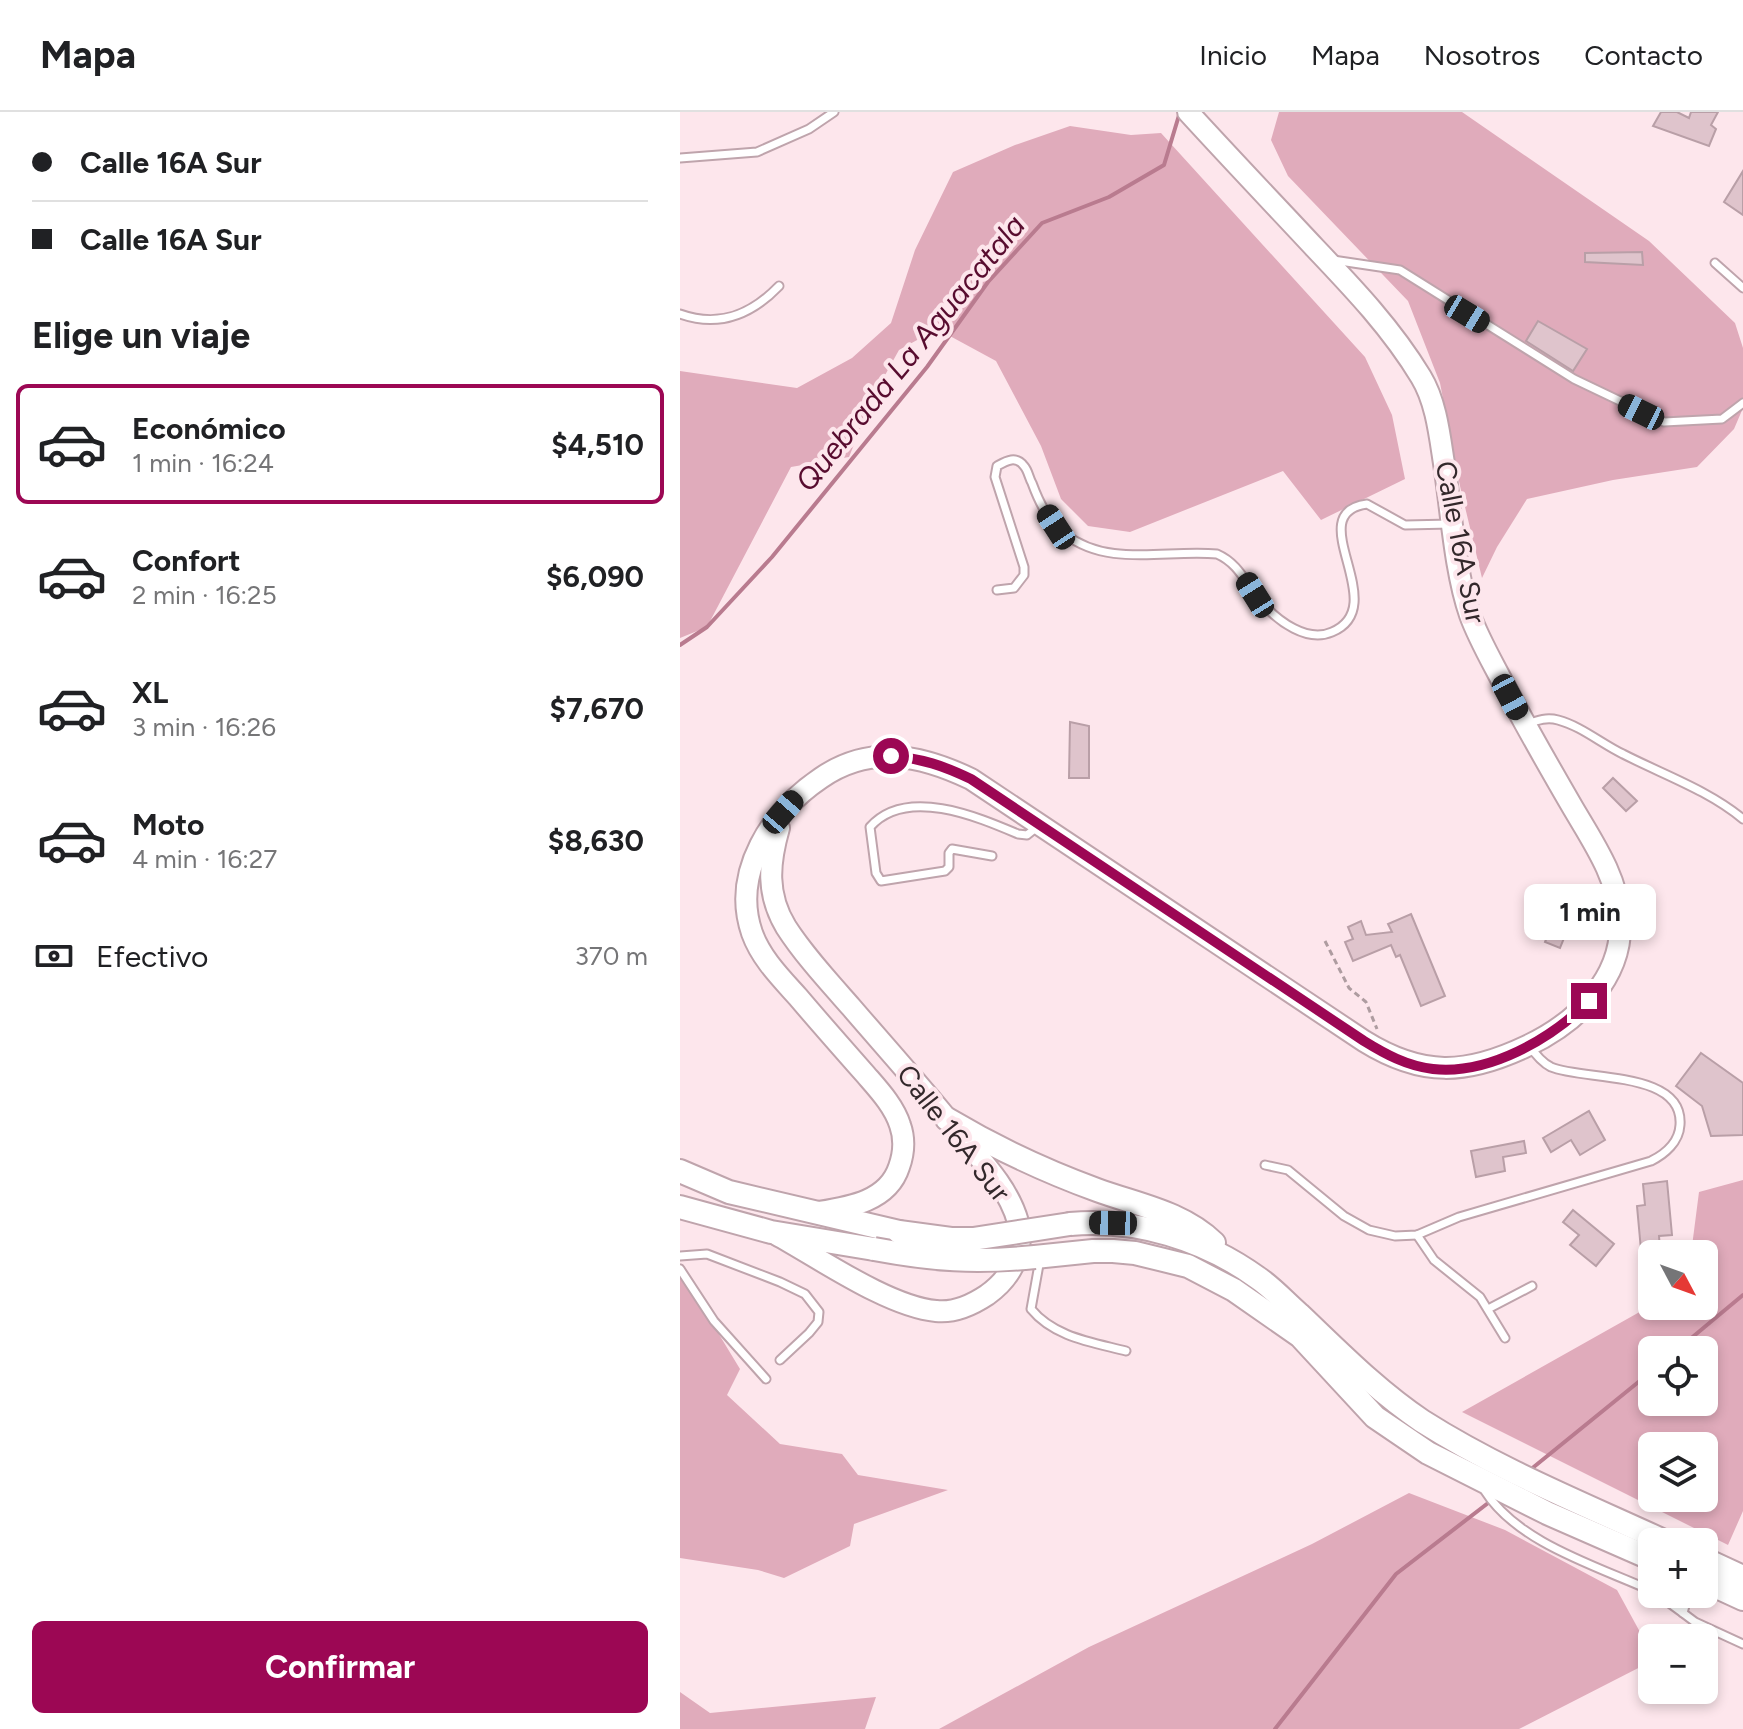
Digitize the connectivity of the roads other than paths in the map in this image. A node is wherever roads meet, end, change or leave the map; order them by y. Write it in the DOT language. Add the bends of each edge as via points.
graph roads {
  1 [pos="834,112"];
  2 [pos="1188,112"];
  3 [pos="680,158"];
  4 [pos="1327,261"];
  5 [pos="1715,263"];
  6 [pos="779,286"];
  7 [pos="1743,288"];
  8 [pos="680,314"];
  9 [pos="1743,403"];
  10 [pos="1454,523"];
  11 [pos="997,590"];
  12 [pos="1525,725"];
  13 [pos="783,812"];
  14 [pos="1743,819"];
  15 [pos="1038,826"];
  16 [pos="992,856"];
  17 [pos="1529,1045"];
  18 [pos="947,1119"];
  19 [pos="1265,1165"];
  20 [pos="680,1171"];
  21 [pos="680,1207"];
  22 [pos="816,1213"];
  23 [pos="771,1232"];
  24 [pos="1417,1235"];
  25 [pos="680,1256"];
  26 [pos="1037,1257"];
  27 [pos="1232,1261"];
  28 [pos="680,1269"];
  29 [pos="1532,1286"];
  30 [pos="1488,1309"];
  31 [pos="1505,1338"];
  32 [pos="1126,1351"];
  33 [pos="780,1360"];
  34 [pos="766,1379"];
  35 [pos="1490,1492"];
  36 [pos="1638,1529"];
  37 [pos="1638,1553"];
  38 [pos="1718,1565"];
  39 [pos="1743,1577"];
  40 [pos="1638,1585"];
  41 [pos="1718,1587"];
  42 [pos="1743,1599"];
  43 [pos="1676,1608"];
  44 [pos="1684,1608"];
  45 [pos="1683,1613"];
  46 [pos="1743,1644"];
  1 -- 3 [label="lane" via="757,152"];
  2 -- 4 [label="main road, Calle 16A Sur"];
  4 -- 9 [label="lane" via="1400,270 1574,379 1664,422 1722,419"];
  4 -- 10 [label="main road, Calle 16A Sur" via="1402,346 1424,382 1438,422"];
  5 -- 7 [label="lane"];
  6 -- 8 [label="lane" via="765,301 732,318 704,320"];
  10 -- 11 [label="lane" via="1405,525 1367,504 1350,511 1340,528 1354,602 1345,624 1315,635 1275,615 1238,568 1217,554 1110,554 1072,540 1039,501 1024,466 1007,460 997,466 995,477 1024,575 1014,588"];
  10 -- 12 [label="main road, Calle 16A Sur" via="1470,614"];
  12 -- 14 [label="lane" via="1566,722 1726,805"];
  12 -- 17 [label="main road, Calle 16A Sur" via="1597,849 1612,880 1621,921 1615,957 1602,984 1576,1014"];
  13 -- 15 [label="main road, Calle 16A Sur" via="826,774 891,756 941,765 971,779"];
  13 -- 18 [label="main road, Calle 16A Sur" via="770,872 773,898 786,927"];
  13 -- 22 [label="main road, Calle 16A Sur" via="748,877 752,933 769,964 893,1109 903,1138 898,1171 881,1192 867,1201"];
  15 -- 16 [label="lane" via="1027,835 1018,834 961,812 928,806 878,818 870,827 881,881 945,871 952,849"];
  15 -- 17 [label="main road, Calle 16A Sur" via="1387,1055 1433,1069 1457,1069"];
  17 -- 24 [label="lane" via="1550,1066 1660,1090 1680,1114 1674,1142 1651,1161 1459,1217"];
  18 -- 23 [label="main road, Calle 16A Sur" via="1006,1194 1018,1225 1013,1268 986,1295 957,1309 920,1309"];
  18 -- 27 [label="main road" via="1076,1182 1171,1214"];
  19 -- 24 [label="lane" via="1288,1170 1369,1230"];
  20 -- 22 [label="main road" via="729,1192"];
  21 -- 23 [label="main road"];
  22 -- 27 [label="main road, bridge" via="951,1239 1113,1223 1199,1245"];
  23 -- 26 [label="main road, bridge" via="945,1261"];
  24 -- 30 [label="lane" via="1434,1260"];
  25 -- 33 [label="lane" via="707,1254 805,1294 819,1312 818,1322"];
  26 -- 32 [label="lane" via="1031,1309 1042,1322 1064,1334"];
  26 -- 35 [label="main road" via="1113,1251 1188,1266 1234,1290 1300,1336 1375,1417"];
  27 -- 36 [label="main road" via="1261,1279 1377,1387 1457,1443"];
  28 -- 34 [label="lane" via="714,1321"];
  29 -- 30 [label="lane"];
  30 -- 31 [label="lane"];
  35 -- 37 [label="main road"];
  35 -- 40 [label="lane" via="1521,1529"];
  38 -- 39 [label="main road"];
  41 -- 42 [label="main road"];
  43 -- 45 [label="lane"];
  44 -- 45 [label="lane"];
  45 -- 46 [label="lane"];
}
